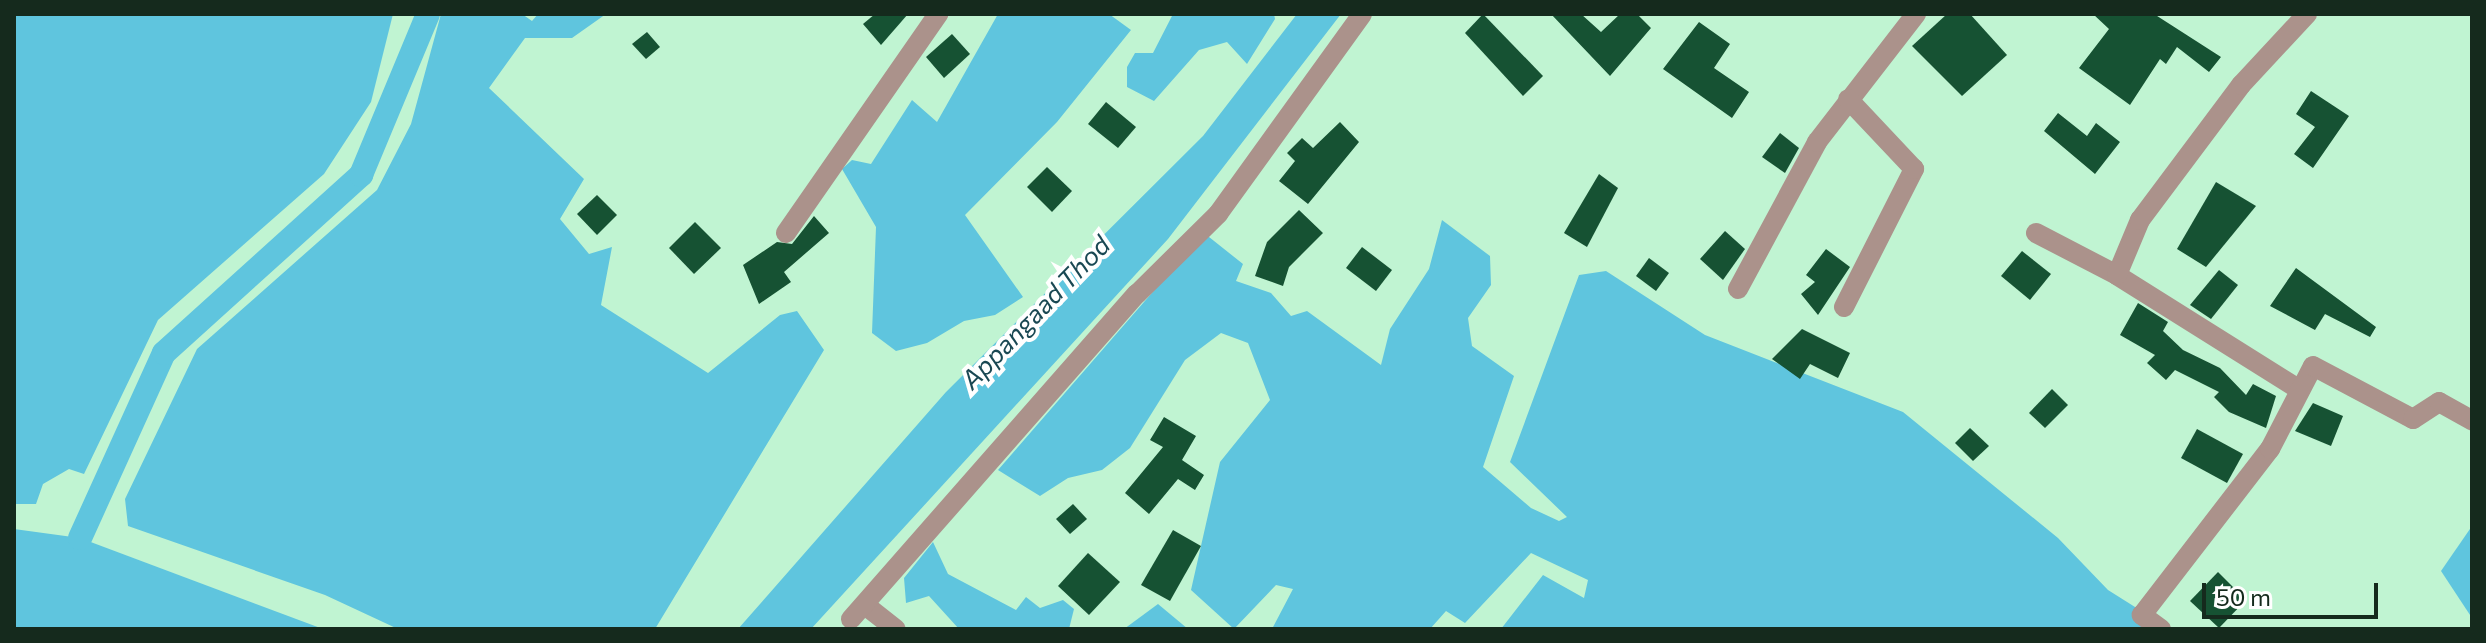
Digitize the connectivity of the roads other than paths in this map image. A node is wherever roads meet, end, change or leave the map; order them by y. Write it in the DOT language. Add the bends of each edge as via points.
graph roads {
  1 [pos="938,14"];
  2 [pos="1362,14"];
  3 [pos="1916,14"];
  4 [pos="2307,14"];
  5 [pos="1848,99"];
  6 [pos="786,233"];
  7 [pos="2036,233"];
  8 [pos="2117,275"];
  9 [pos="1738,289"];
  10 [pos="1844,307"];
  11 [pos="2300,390"];
  12 [pos="2472,420"];
  13 [pos="896,629"];
  14 [pos="2161,629"];
  1 -- 6 [label="street"];
  2 -- 13 [label="street" via="1218,214 956,494 858,612"];
  3 -- 5 [label="street"];
  4 -- 8 [label="street" via="2241,85 2140,220"];
  5 -- 9 [label="street"];
  5 -- 10 [label="street" via="1914,169"];
  7 -- 8 [label="street"];
  8 -- 11 [label="street"];
  11 -- 12 [label="street" via="2313,366 2413,419 2439,402"];
  11 -- 14 [label="street" via="2270,449 2142,615"];
}
